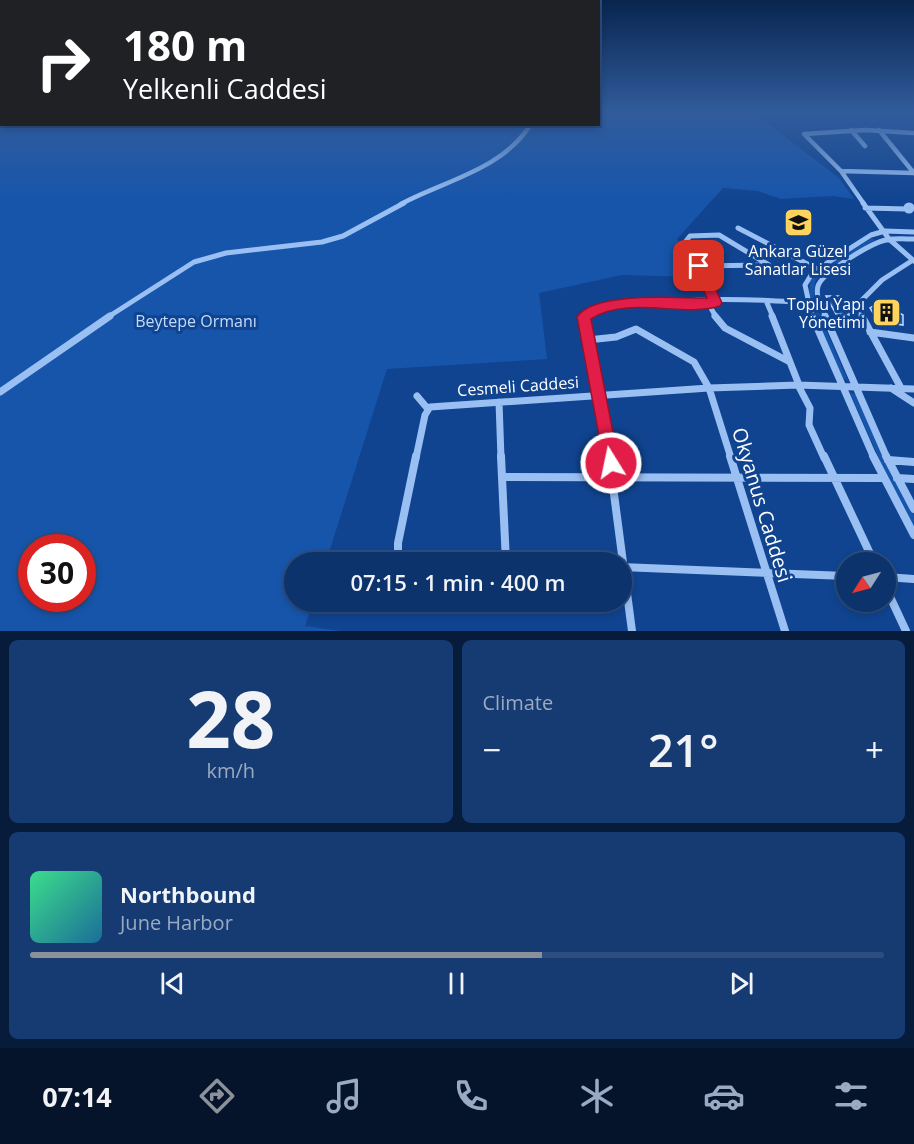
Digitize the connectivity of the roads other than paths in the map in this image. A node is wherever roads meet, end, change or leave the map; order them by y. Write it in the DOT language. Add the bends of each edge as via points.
graph roads {
  1 [pos="516,141"];
  2 [pos="811,141"];
  3 [pos="861,141"];
  4 [pos="889,141"];
  5 [pos="865,146"];
  6 [pos="841,171"];
  7 [pos="865,208"];
  8 [pos="907,209"];
  9 [pos="738,228"];
  10 [pos="885,231"];
  11 [pos="914,232"];
  12 [pos="889,239"];
  13 [pos="914,239"];
  14 [pos="913,260"];
  15 [pos="699,266"];
  16 [pos="818,269"];
  17 [pos="712,303"];
  18 [pos="767,303"];
  19 [pos="807,303"];
  20 [pos="819,305"];
  21 [pos="870,332"];
  22 [pos="914,338"];
  23 [pos="588,340"];
  24 [pos="788,361"];
  25 [pos="798,385"];
  26 [pos="709,388"];
  27 [pos="843,388"];
  28 [pos="856,388"];
  29 [pos="891,388"];
  30 [pos="902,388"];
  31 [pos="914,388"];
  32 [pos="0,392"];
  33 [pos="599,395"];
  34 [pos="417,396"];
  35 [pos="499,402"];
  36 [pos="914,403"];
  37 [pos="428,410"];
  38 [pos="888,460"];
  39 [pos="914,462"];
  40 [pos="504,477"];
  41 [pos="613,477"];
  42 [pos="735,477"];
  43 [pos="832,477"];
  44 [pos="883,478"];
  45 [pos="897,478"];
  46 [pos="914,479"];
  47 [pos="914,509"];
  48 [pos="914,535"];
  49 [pos="397,552"];
  50 [pos="506,552"];
  51 [pos="621,552"];
  52 [pos="869,552"];
  53 [pos="632,567"];
  54 [pos="765,574"];
  55 [pos="836,576"];
  56 [pos="896,578"];
  57 [pos="914,579"];
  58 [pos="896,610"];
  59 [pos="629,612"];
  60 [pos="632,631"];
  61 [pos="785,631"];
  62 [pos="906,631"];
  1 -- 32 [label="street" via="478,171 405,202 343,236 194,262"];
  2 -- 6 [label="street"];
  3 -- 5 [label="street"];
  4 -- 6 [label="street" via="914,172"];
  6 -- 7 [label="street"];
  7 -- 8 [label="street"];
  7 -- 10 [label="street"];
  9 -- 16 [label="street"];
  10 -- 11 [label="street"];
  10 -- 12 [label="street"];
  10 -- 16 [label="street" via="867,237"];
  12 -- 13 [label="street"];
  12 -- 14 [label="street"];
  12 -- 20 [label="street" via="826,274 817,289"];
  14 -- 21 [label="street" via="861,299 860,312"];
  15 -- 15 [label="street" via="760,264 769,265 719,235 690,236 686,242"];
  15 -- 17 [label="street"];
  16 -- 19 [label="street" via="806,282"];
  17 -- 18 [label="street"];
  17 -- 23 [label="street" via="627,303 595,310 584,317"];
  17 -- 24 [label="street" via="717,320 725,328"];
  18 -- 19 [label="street"];
  18 -- 24 [label="street"];
  19 -- 20 [label="street"];
  19 -- 27 [label="street"];
  20 -- 28 [label="street"];
  21 -- 22 [label="street"];
  21 -- 30 [label="street"];
  23 -- 26 [label="street, Okyanus Caddesi" via="616,337 636,329 694,362"];
  23 -- 33 [label="street"];
  24 -- 25 [label="street"];
  25 -- 26 [label="street, Cesmeli Caddesi"];
  25 -- 27 [label="street, Cesmeli Caddesi"];
  25 -- 43 [label="street" via="810,408 809,425"];
  26 -- 33 [label="street, Cesmeli Caddesi"];
  26 -- 42 [label="street, Okyanus Caddesi"];
  27 -- 28 [label="street, Cesmeli Caddesi"];
  27 -- 44 [label="street"];
  28 -- 29 [label="street, Cesmeli Caddesi"];
  28 -- 38 [label="street"];
  29 -- 30 [label="street, Cesmeli Caddesi"];
  29 -- 36 [label="street"];
  30 -- 31 [label="street, Cesmeli Caddesi"];
  33 -- 35 [label="street, Cesmeli Caddesi"];
  33 -- 41 [label="street"];
  34 -- 37 [label="street"];
  35 -- 37 [label="street, Cesmeli Caddesi"];
  35 -- 40 [label="street"];
  37 -- 49 [label="street"];
  38 -- 39 [label="street"];
  38 -- 45 [label="street"];
  40 -- 41 [label="street"];
  40 -- 50 [label="street"];
  41 -- 42 [label="street"];
  41 -- 51 [label="street"];
  42 -- 43 [label="street"];
  42 -- 54 [label="street, Okyanus Caddesi"];
  43 -- 44 [label="street"];
  43 -- 52 [label="street"];
  44 -- 48 [label="street"];
  45 -- 46 [label="street"];
  45 -- 47 [label="street"];
  53 -- 54 [label="street"];
  54 -- 55 [label="street"];
  54 -- 61 [label="street, Okyanus Caddesi"];
  56 -- 57 [label="street"];
  58 -- 62 [label="street"];
  59 -- 60 [label="street"];
}
